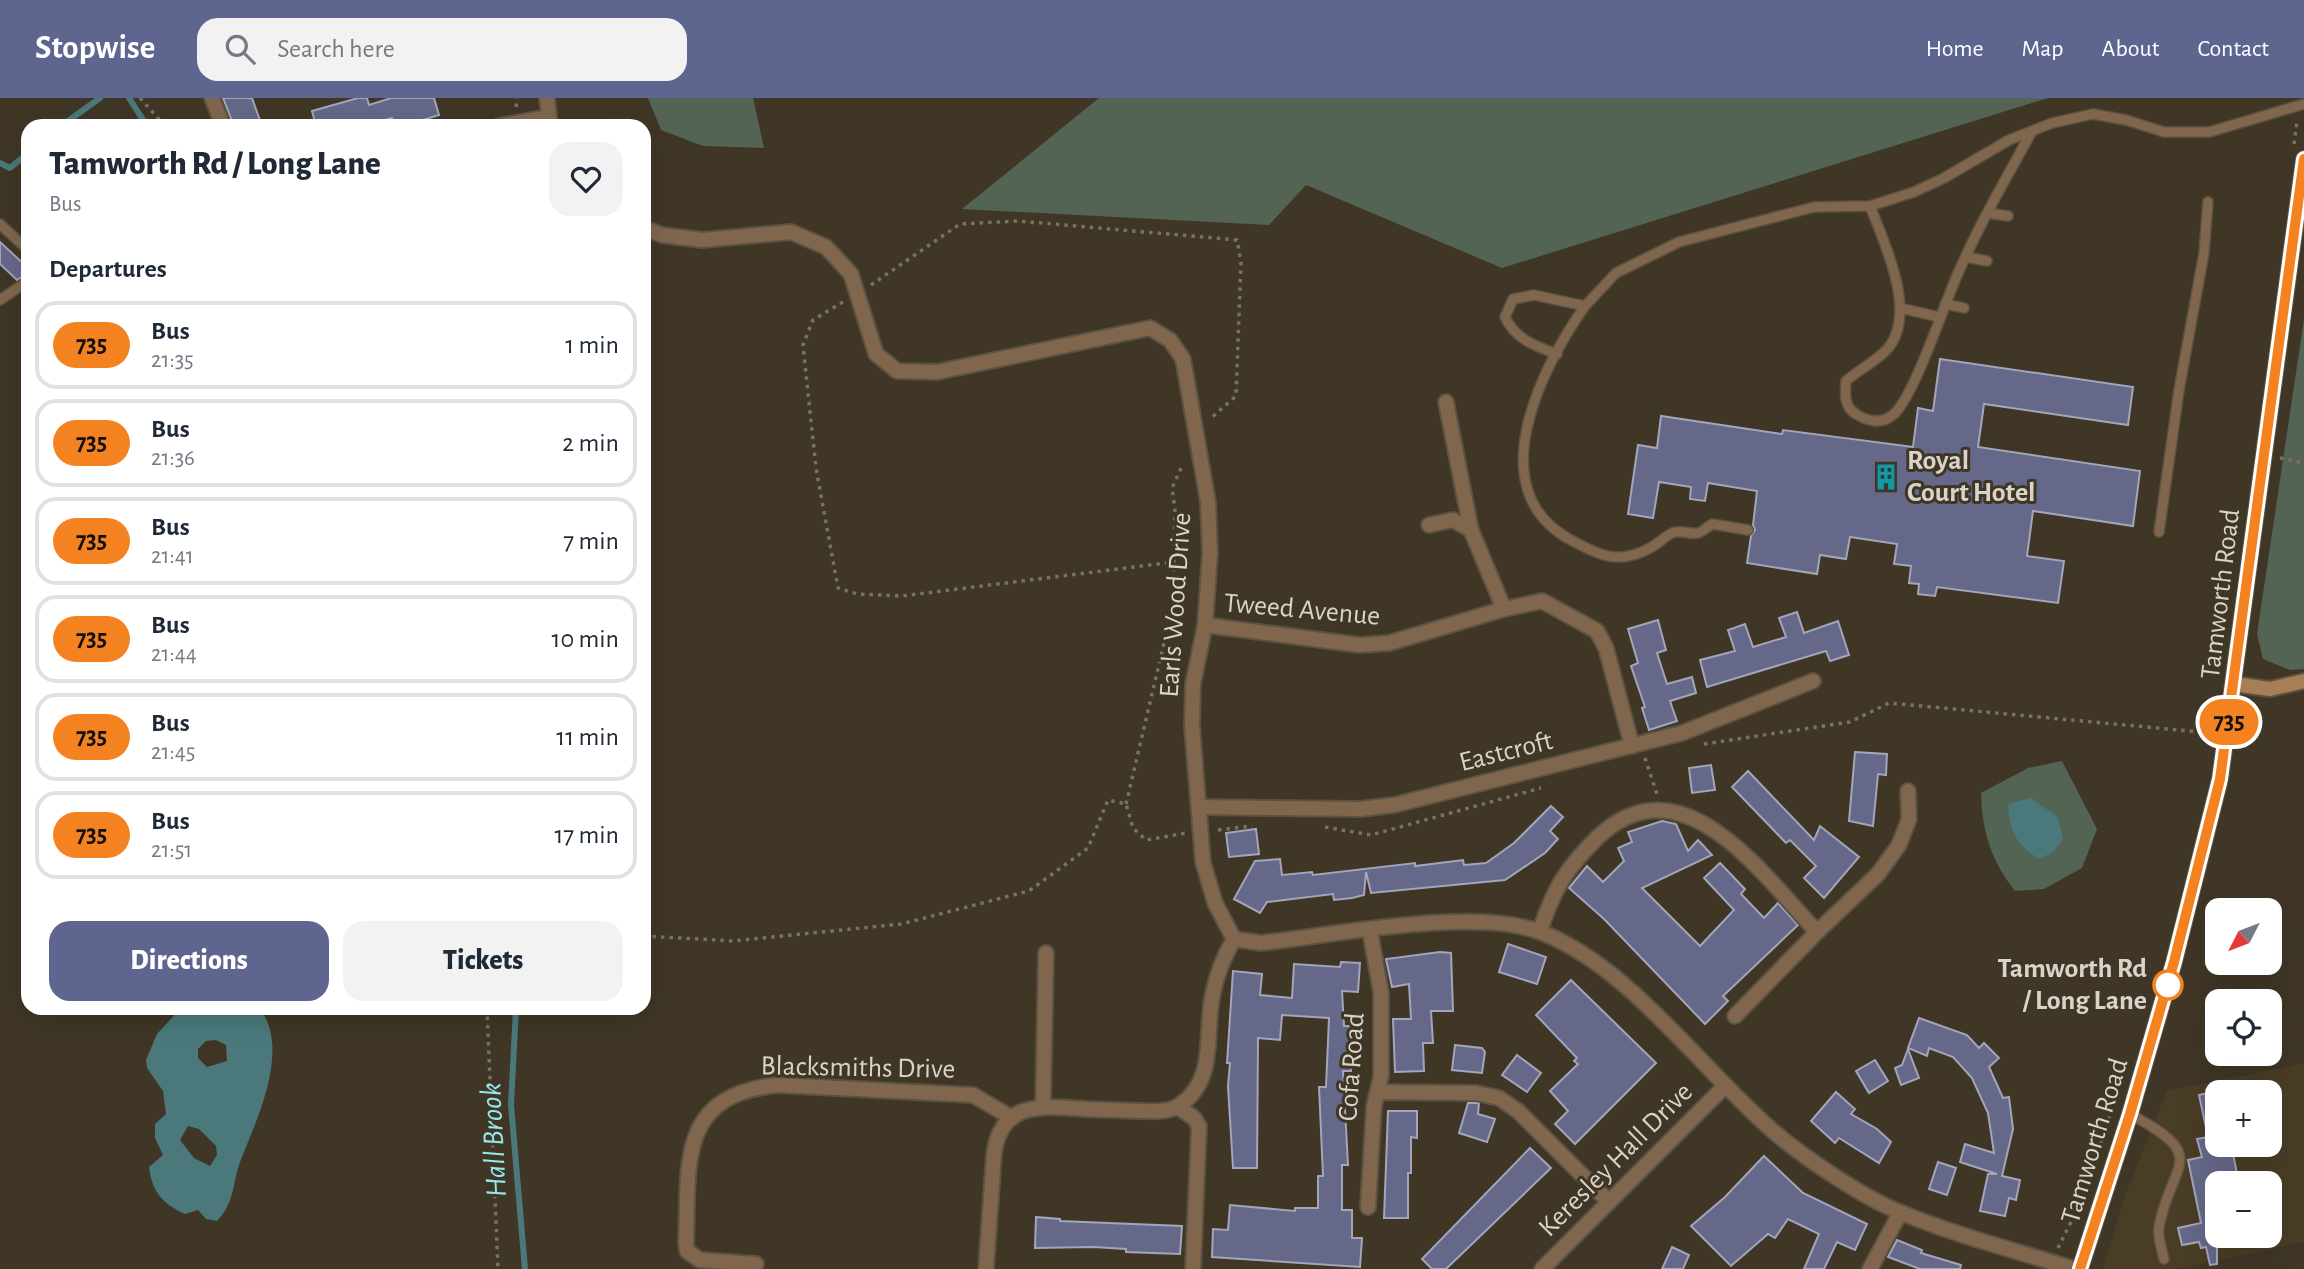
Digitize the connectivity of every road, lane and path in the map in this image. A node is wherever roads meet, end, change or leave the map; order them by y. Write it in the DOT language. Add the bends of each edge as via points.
graph roads {
  1 [pos="140,98"];
  2 [pos="212,98"];
  3 [pos="547,98"];
  4 [pos="2304,104"];
  5 [pos="159,119"];
  6 [pos="220,119"];
  7 [pos="549,119"];
  8 [pos="2032,131"];
  9 [pos="2304,159"];
  10 [pos="2208,202"];
  11 [pos="1870,205"];
  12 [pos="1989,213"];
  13 [pos="2008,216"];
  14 [pos="0,224"];
  15 [pos="651,231"];
  16 [pos="21,244"];
  17 [pos="1966,257"];
  18 [pos="1987,261"];
  19 [pos="21,286"];
  20 [pos="860,292"];
  21 [pos="0,300"];
  22 [pos="1945,304"];
  23 [pos="1585,306"];
  24 [pos="1899,308"];
  25 [pos="1964,308"];
  26 [pos="1939,317"];
  27 [pos="1557,354"];
  28 [pos="1446,402"];
  29 [pos="1207,422"];
  30 [pos="1188,454"];
  31 [pos="2264,454"];
  32 [pos="2304,463"];
  33 [pos="1429,525"];
  34 [pos="1471,530"];
  35 [pos="1748,530"];
  36 [pos="2159,532"];
  37 [pos="1174,562"];
  38 [pos="1504,609"];
  39 [pos="1205,625"];
  40 [pos="1813,681"];
  41 [pos="2304,681"];
  42 [pos="2234,684"];
  43 [pos="1632,746"];
  44 [pos="1645,758"];
  45 [pos="1908,791"];
  46 [pos="1126,804"];
  47 [pos="1199,807"];
  48 [pos="1662,809"];
  49 [pos="1370,931"];
  50 [pos="1540,931"];
  51 [pos="1816,932"];
  52 [pos="1234,939"];
  53 [pos="1046,953"];
  54 [pos="487,1015"];
  55 [pos="1735,1016"];
  56 [pos="1725,1086"];
  57 [pos="1378,1092"];
  58 [pos="2115,1098"];
  59 [pos="1043,1106"];
  60 [pos="1178,1107"];
  61 [pos="2130,1114"];
  62 [pos="1012,1118"];
  63 [pos="2095,1160"];
  64 [pos="2087,1185"];
  65 [pos="1609,1202"];
  66 [pos="1368,1207"];
  67 [pos="1900,1213"];
  68 [pos="2164,1259"];
  69 [pos="2053,1262"];
  70 [pos="756,1264"];
  71 [pos="498,1269"];
  72 [pos="986,1269"];
  73 [pos="1193,1269"];
  74 [pos="1542,1269"];
  75 [pos="1870,1269"];
  76 [pos="2074,1269"];
  77 [pos="2080,1269"];
  1 -- 5 [label="path"];
  2 -- 6 [label="street"];
  3 -- 7 [label="street"];
  4 -- 8 [label="lane" via="2209,132 2164,132 2092,114"];
  8 -- 11 [label="lane" via="1944,178"];
  8 -- 12 [label="lane"];
  9 -- 31 [label="main road, Tamworth Road"];
  10 -- 36 [label="lane" via="2204,253"];
  11 -- 23 [label="lane" via="1814,207 1679,242 1616,273"];
  11 -- 24 [label="lane" via="1897,275"];
  12 -- 13 [label="lane"];
  12 -- 17 [label="lane"];
  14 -- 16 [label="lane"];
  15 -- 20 [label="street, Earls Wood Drive" via="702,240 791,232 826,247 843,262"];
  17 -- 18 [label="lane"];
  17 -- 22 [label="lane"];
  19 -- 21 [label="lane"];
  20 -- 29 [label="path" via="960,224 1018,221 1237,240 1241,262 1236,396"];
  20 -- 37 [label="path" via="813,320 803,345 816,468 838,588 902,596"];
  20 -- 39 [label="street, Earls Wood Drive" via="874,350 897,371 937,372 1150,328 1170,340 1183,359 1209,502"];
  22 -- 25 [label="lane"];
  22 -- 26 [label="lane"];
  23 -- 27 [label="lane"];
  23 -- 27 [label="lane" via="1534,296 1513,299 1505,317 1511,331"];
  24 -- 26 [label="lane"];
  24 -- 26 [label="lane" via="1889,347 1846,381 1848,405 1866,420 1880,422 1894,414"];
  27 -- 35 [label="lane" via="1535,398 1524,442 1524,486 1533,508 1566,538 1603,558 1634,556 1674,531 1698,533 1712,524"];
  28 -- 34 [label="street"];
  30 -- 37 [label="path" via="1172,488"];
  31 -- 32 [label="path"];
  31 -- 42 [label="main road, Tamworth Road"];
  33 -- 34 [label="street" via="1453,520"];
  34 -- 38 [label="street"];
  37 -- 46 [label="path" via="1173,605"];
  38 -- 39 [label="street, Tweed Avenue" via="1389,643 1359,645"];
  38 -- 43 [label="street, Tweed Avenue" via="1542,601 1597,631 1606,648"];
  39 -- 47 [label="street, Earls Wood Drive" via="1193,684"];
  40 -- 43 [label="street, Eastcroft" via="1682,733"];
  41 -- 42 [label="main road" via="2270,689"];
  42 -- 61 [label="main road, Tamworth Road" via="2222,768 2198,875"];
  43 -- 47 [label="street, Eastcroft" via="1394,805 1360,809"];
  44 -- 48 [label="path"];
  45 -- 51 [label="street" via="1909,819 1899,845 1878,874"];
  47 -- 52 [label="street, Earls Wood Drive" via="1203,862 1215,903"];
  48 -- 50 [label="street" via="1620,819 1572,862 1555,890"];
  48 -- 51 [label="street" via="1684,813 1712,827"];
  49 -- 50 [label="street" via="1450,922 1506,923"];
  49 -- 52 [label="street" via="1261,943"];
  49 -- 57 [label="street, Cofa Road" via="1381,993"];
  50 -- 56 [label="street" via="1613,974"];
  51 -- 55 [label="street"];
  52 -- 60 [label="street" via="1222,958 1212,994 1205,1076"];
  53 -- 59 [label="street"];
  54 -- 71 [label="path"];
  56 -- 65 [label="street, Keresley Hall Drive"];
  56 -- 67 [label="street" via="1789,1143"];
  57 -- 65 [label="street" via="1476,1093 1499,1098 1518,1111"];
  57 -- 66 [label="street, Cofa Road"];
  58 -- 63 [label="path"];
  59 -- 60 [label="street" via="1155,1111"];
  59 -- 62 [label="street"];
  60 -- 73 [label="street" via="1199,1126"];
  61 -- 68 [label="lane" via="2165,1133 2176,1146 2181,1164 2158,1229"];
  61 -- 77 [label="main road, Tamworth Road"];
  62 -- 70 [label="street, Blacksmiths Drive" via="972,1095 778,1085 751,1087 727,1098 709,1112 696,1131 690,1157 687,1251 701,1260"];
  62 -- 72 [label="street" via="997,1136"];
  64 -- 69 [label="path"];
  65 -- 74 [label="street, Keresley Hall Drive"];
  67 -- 69 [label="street"];
  67 -- 75 [label="street"];
  69 -- 76 [label="street"];
}
